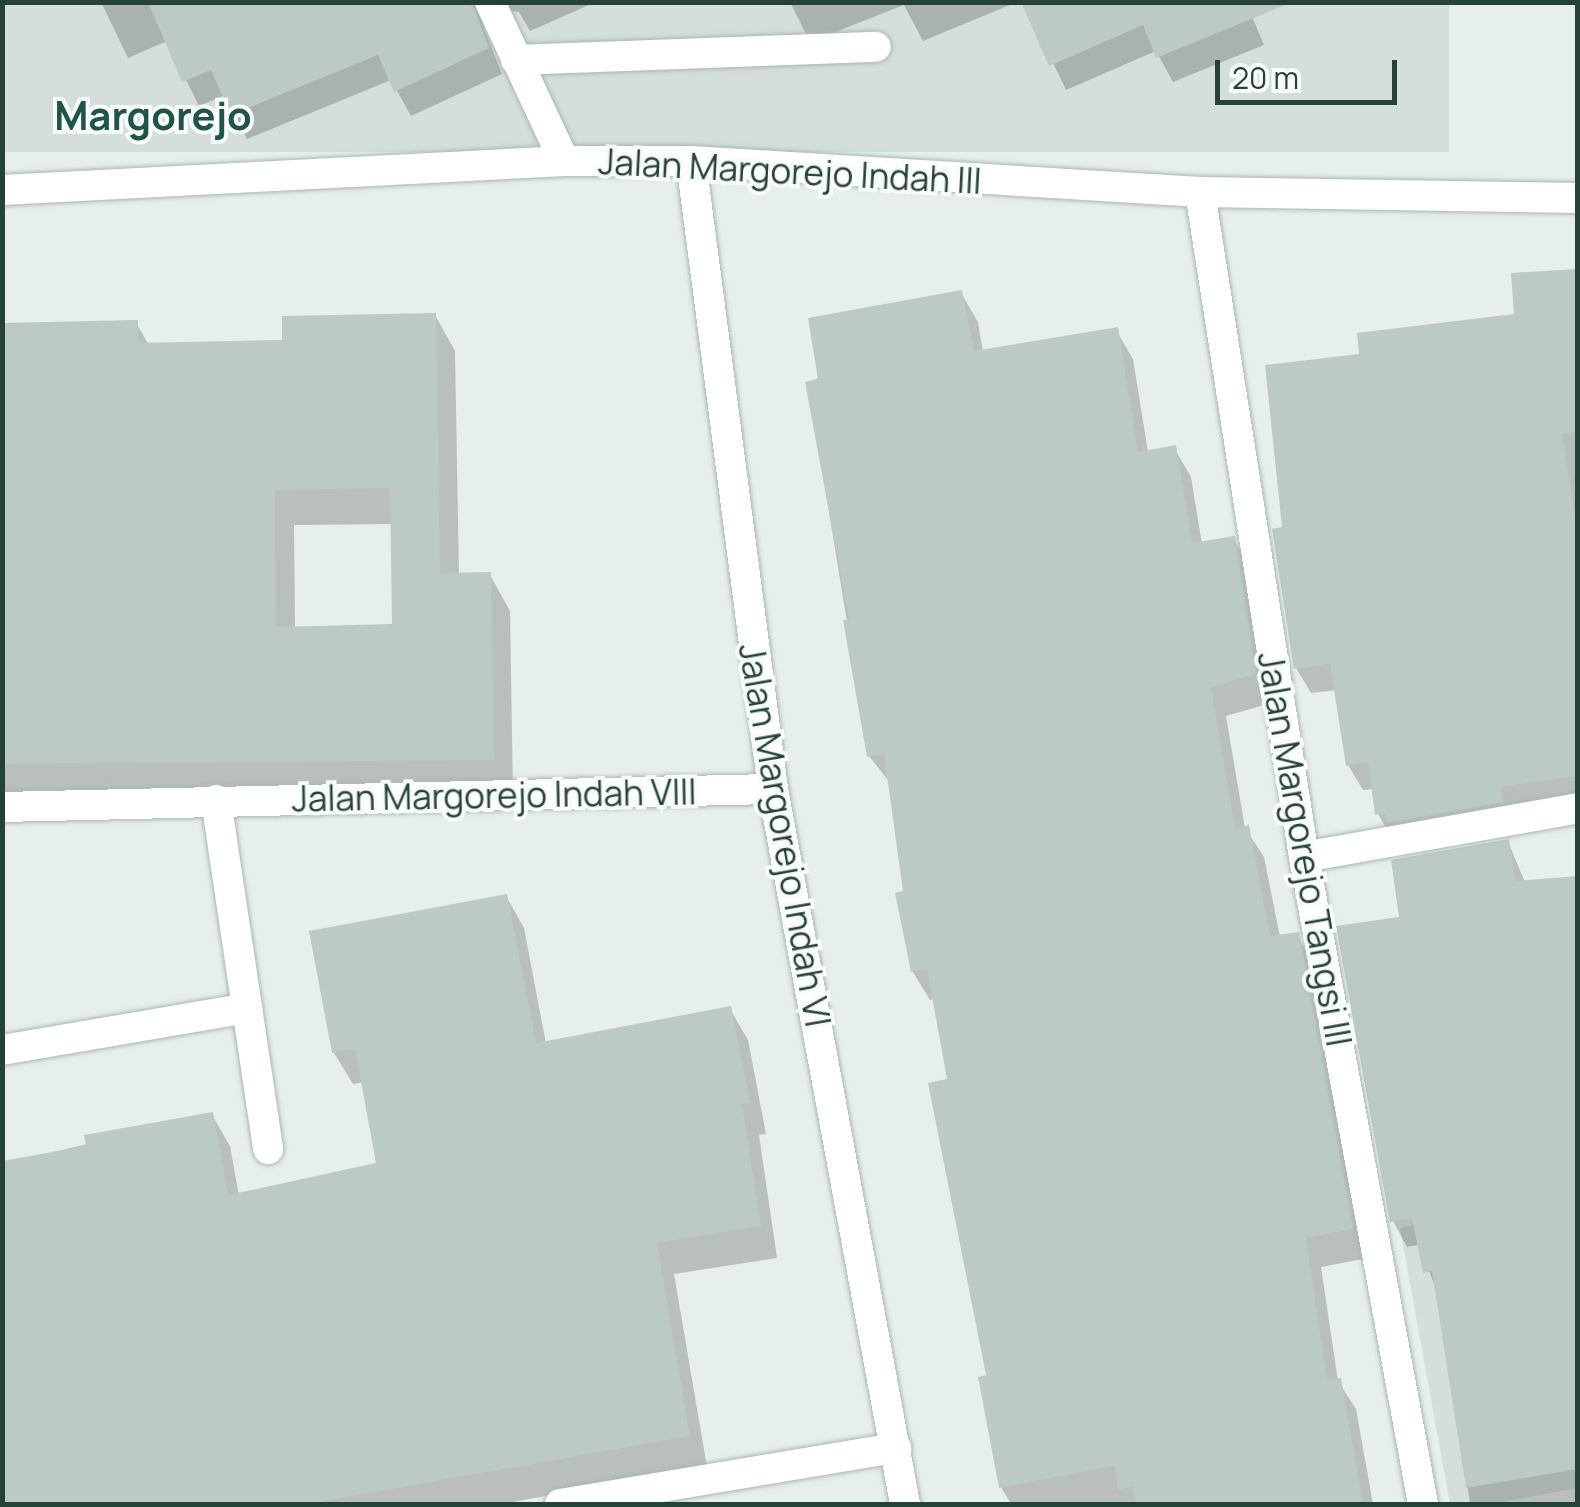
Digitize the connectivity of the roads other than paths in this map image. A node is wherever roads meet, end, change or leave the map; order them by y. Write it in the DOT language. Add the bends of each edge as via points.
graph roads {
  1 [pos="490,2"];
  2 [pos="876,46"];
  3 [pos="516,60"];
  4 [pos="564,161"];
  5 [pos="691,161"];
  6 [pos="2,190"];
  7 [pos="1200,192"];
  8 [pos="1578,198"];
  9 [pos="773,789"];
  10 [pos="216,800"];
  11 [pos="2,807"];
  12 [pos="1578,808"];
  13 [pos="1304,858"];
  14 [pos="247,1008"];
  15 [pos="2,1050"];
  16 [pos="268,1148"];
  17 [pos="896,1448"];
  18 [pos="560,1504"];
  19 [pos="905,1504"];
  20 [pos="1423,1504"];
  1 -- 3 [label="street"];
  2 -- 3 [label="street"];
  3 -- 4 [label="street"];
  4 -- 5 [label="street, Jalan Margorejo Indah III"];
  4 -- 6 [label="street, Jalan Margorejo Indah III"];
  5 -- 7 [label="street, Jalan Margorejo Indah III"];
  5 -- 9 [label="street, Jalan Margorejo Indah VI"];
  7 -- 8 [label="street, Jalan Margorejo Indah III"];
  7 -- 13 [label="street, Jalan Margorejo Tangsi III"];
  9 -- 10 [label="street, Jalan Margorejo Indah VIII"];
  9 -- 17 [label="street, Jalan Margorejo Indah VI"];
  10 -- 11 [label="street, Jalan Margorejo Indah VIII"];
  10 -- 14 [label="street"];
  12 -- 13 [label="street"];
  13 -- 20 [label="street, Jalan Margorejo Tangsi III"];
  14 -- 15 [label="street"];
  14 -- 16 [label="street"];
  17 -- 18 [label="street"];
  17 -- 19 [label="street, Jalan Margorejo Indah VI"];
}
